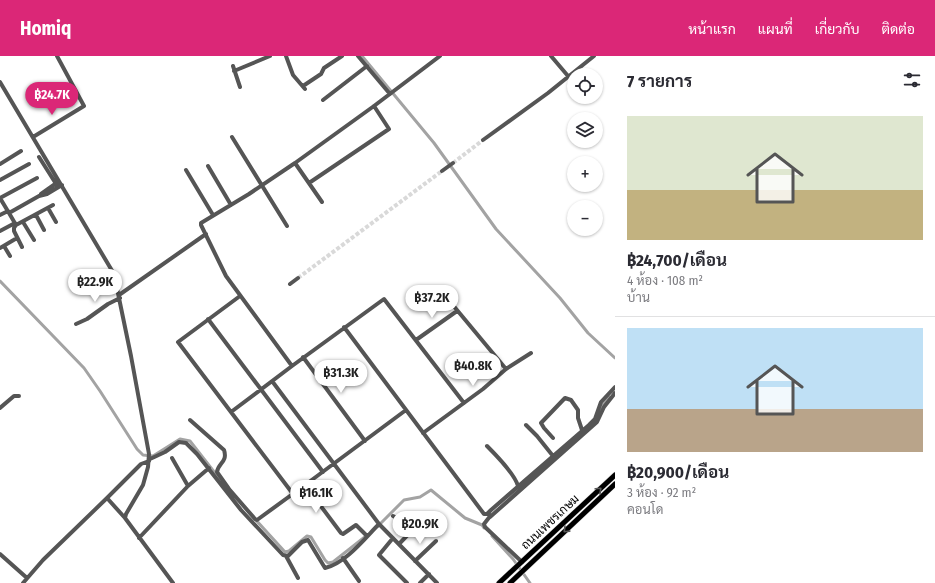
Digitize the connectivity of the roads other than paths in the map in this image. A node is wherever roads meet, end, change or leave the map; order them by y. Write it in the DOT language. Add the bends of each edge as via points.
graph roads {
  1 [pos="57,56"];
  2 [pos="270,56"];
  3 [pos="286,56"];
  4 [pos="342,56"];
  5 [pos="358,56"];
  6 [pos="440,56"];
  7 [pos="551,56"];
  8 [pos="594,56"];
  9 [pos="367,66"];
  10 [pos="578,68"];
  11 [pos="567,75"];
  12 [pos="567,77"];
  13 [pos="0,82"];
  14 [pos="240,87"];
  15 [pos="391,93"];
  16 [pos="323,100"];
  17 [pos="374,106"];
  18 [pos="33,137"];
  19 [pos="232,138"];
  20 [pos="483,140"];
  21 [pos="21,151"];
  22 [pos="39,157"];
  23 [pos="295,163"];
  24 [pos="0,164"];
  25 [pos="29,164"];
  26 [pos="450,165"];
  27 [pos="208,166"];
  28 [pos="186,170"];
  29 [pos="442,171"];
  30 [pos="37,178"];
  31 [pos="0,180"];
  32 [pos="309,183"];
  33 [pos="59,184"];
  34 [pos="261,186"];
  35 [pos="0,198"];
  36 [pos="322,202"];
  37 [pos="53,205"];
  38 [pos="231,205"];
  39 [pos="48,208"];
  40 [pos="8,212"];
  41 [pos="0,215"];
  42 [pos="36,215"];
  43 [pos="213,215"];
  44 [pos="23,222"];
  45 [pos="56,222"];
  46 [pos="15,224"];
  47 [pos="287,226"];
  48 [pos="44,230"];
  49 [pos="0,231"];
  50 [pos="206,234"];
  51 [pos="17,238"];
  52 [pos="34,240"];
  53 [pos="2,247"];
  54 [pos="22,247"];
  55 [pos="10,256"];
  56 [pos="298,278"];
  57 [pos="290,284"];
  58 [pos="119,296"];
  59 [pos="240,296"];
  60 [pos="452,304"];
  61 [pos="457,311"];
  62 [pos="208,319"];
  63 [pos="76,324"];
  64 [pos="344,327"];
  65 [pos="416,340"];
  66 [pos="531,353"];
  67 [pos="303,357"];
  68 [pos="292,366"];
  69 [pos="506,369"];
  70 [pos="272,381"];
  71 [pos="615,387"];
  72 [pos="261,390"];
  73 [pos="615,393"];
  74 [pos="20,396"];
  75 [pos="464,403"];
  76 [pos="0,408"];
  77 [pos="406,410"];
  78 [pos="231,412"];
  79 [pos="190,420"];
  80 [pos="526,425"];
  81 [pos="582,430"];
  82 [pos="423,433"];
  83 [pos="554,438"];
  84 [pos="365,441"];
  85 [pos="487,446"];
  86 [pos="553,456"];
  87 [pos="149,458"];
  88 [pos="172,458"];
  89 [pos="334,463"];
  90 [pos="209,468"];
  91 [pos="323,472"];
  92 [pos="615,475"];
  93 [pos="615,484"];
  94 [pos="188,486"];
  95 [pos="305,486"];
  96 [pos="518,486"];
  97 [pos="293,494"];
  98 [pos="107,498"];
  99 [pos="491,514"];
  100 [pos="393,516"];
  101 [pos="125,518"];
  102 [pos="422,520"];
  103 [pos="380,524"];
  104 [pos="412,530"];
  105 [pos="367,536"];
  106 [pos="139,538"];
  107 [pos="393,538"];
  108 [pos="436,541"];
  109 [pos="399,544"];
  110 [pos="0,554"];
  111 [pos="286,556"];
  112 [pos="343,558"];
  113 [pos="416,561"];
  114 [pos="519,564"];
  115 [pos="429,574"];
  116 [pos="27,578"];
  117 [pos="298,578"];
  118 [pos="358,581"];
  119 [pos="23,583"];
  120 [pos="173,583"];
  121 [pos="407,583"];
  122 [pos="420,583"];
  123 [pos="437,583"];
  124 [pos="499,583"];
  125 [pos="510,583"];
  1 -- 18 [label="street" via="84,106"];
  2 -- 14 [label="street" via="234,68"];
  3 -- 4 [label="street" via="293,75 304,88 321,74 324,68"];
  5 -- 9 [label="street"];
  6 -- 15 [label="street"];
  7 -- 11 [label="street"];
  8 -- 10 [label="street"];
  9 -- 15 [label="street"];
  9 -- 16 [label="street"];
  12 -- 20 [label="street"];
  13 -- 18 [label="street"];
  15 -- 17 [label="street"];
  17 -- 23 [label="street"];
  17 -- 32 [label="street" via="389,129"];
  18 -- 33 [label="street"];
  19 -- 34 [label="street"];
  21 -- 24 [label="street"];
  22 -- 33 [label="street"];
  23 -- 32 [label="street"];
  23 -- 34 [label="street"];
  25 -- 31 [label="street"];
  26 -- 29 [label="street"];
  27 -- 38 [label="street"];
  28 -- 43 [label="street"];
  30 -- 35 [label="street"];
  32 -- 36 [label="street"];
  33 -- 40 [label="street"];
  33 -- 58 [label="street" via="112,270"];
  34 -- 38 [label="street"];
  34 -- 47 [label="street"];
  35 -- 40 [label="street"];
  37 -- 39 [label="street"];
  38 -- 43 [label="street"];
  39 -- 42 [label="street"];
  39 -- 45 [label="street"];
  40 -- 41 [label="street"];
  40 -- 46 [label="street"];
  42 -- 44 [label="street"];
  42 -- 48 [label="street"];
  43 -- 50 [label="street" via="201,224"];
  44 -- 46 [label="street"];
  44 -- 52 [label="street"];
  46 -- 49 [label="street"];
  46 -- 51 [label="street" via="13,230"];
  50 -- 58 [label="street"];
  50 -- 59 [label="street" via="226,276"];
  51 -- 53 [label="street"];
  51 -- 54 [label="street"];
  53 -- 55 [label="street"];
  56 -- 57 [label="street"];
  58 -- 63 [label="street"];
  58 -- 87 [label="street"];
  59 -- 62 [label="street"];
  59 -- 68 [label="street"];
  60 -- 61 [label="street"];
  61 -- 65 [label="street"];
  61 -- 69 [label="street"];
  62 -- 72 [label="street"];
  62 -- 78 [label="street" via="178,342"];
  64 -- 65 [label="street" via="384,299"];
  64 -- 67 [label="street"];
  64 -- 77 [label="street"];
  65 -- 75 [label="street"];
  66 -- 69 [label="street"];
  67 -- 68 [label="street"];
  67 -- 84 [label="street"];
  68 -- 70 [label="street"];
  69 -- 75 [label="street"];
  70 -- 72 [label="street"];
  70 -- 89 [label="street"];
  71 -- 81 [label="street" via="601,402 594,419"];
  72 -- 78 [label="street"];
  72 -- 91 [label="street"];
  73 -- 99 [label="street" via="597,422"];
  74 -- 76 [label="street" via="14,396"];
  75 -- 82 [label="street"];
  77 -- 82 [label="street"];
  77 -- 84 [label="street"];
  78 -- 97 [label="street"];
  79 -- 97 [label="street" via="224,450 224,460 217,472 255,519"];
  80 -- 86 [label="street"];
  81 -- 83 [label="street" via="578,410 571,400 565,398 541,423"];
  81 -- 86 [label="street"];
  82 -- 99 [label="street" via="483,512"];
  84 -- 89 [label="street"];
  85 -- 96 [label="street"];
  86 -- 96 [label="street"];
  87 -- 90 [label="street" via="181,442 194,450"];
  87 -- 98 [label="street"];
  87 -- 101 [label="street" via="141,490"];
  88 -- 94 [label="street"];
  89 -- 91 [label="street"];
  89 -- 103 [label="street"];
  90 -- 94 [label="street"];
  90 -- 111 [label="street" via="241,510"];
  91 -- 95 [label="street"];
  114 -- 92 [label="main road, ถนนเพชรเกษม, one-way"];
  93 -- 125 [label="main road, ถนนเพชรเกษม, one-way"];
  94 -- 106 [label="street"];
  95 -- 97 [label="street"];
  95 -- 105 [label="street" via="341,533 356,525"];
  96 -- 99 [label="street"];
  98 -- 101 [label="street"];
  98 -- 116 [label="street"];
  99 -- 114 [label="street" via="484,524 485,527"];
  100 -- 104 [label="street"];
  101 -- 106 [label="street"];
  102 -- 104 [label="street"];
  103 -- 105 [label="street"];
  103 -- 107 [label="street"];
  104 -- 109 [label="street"];
  105 -- 112 [label="street"];
  106 -- 120 [label="street"];
  107 -- 109 [label="street"];
  107 -- 121 [label="street" via="379,555"];
  108 -- 113 [label="street"];
  109 -- 113 [label="street"];
  110 -- 116 [label="street"];
  111 -- 112 [label="street" via="308,540 325,568"];
  111 -- 117 [label="street"];
  112 -- 118 [label="street"];
  113 -- 115 [label="street"];
  114 -- 124 [label="main road, ถนนเพชรเกษม"];
  115 -- 122 [label="street"];
  115 -- 123 [label="street"];
  116 -- 119 [label="street"];
}
